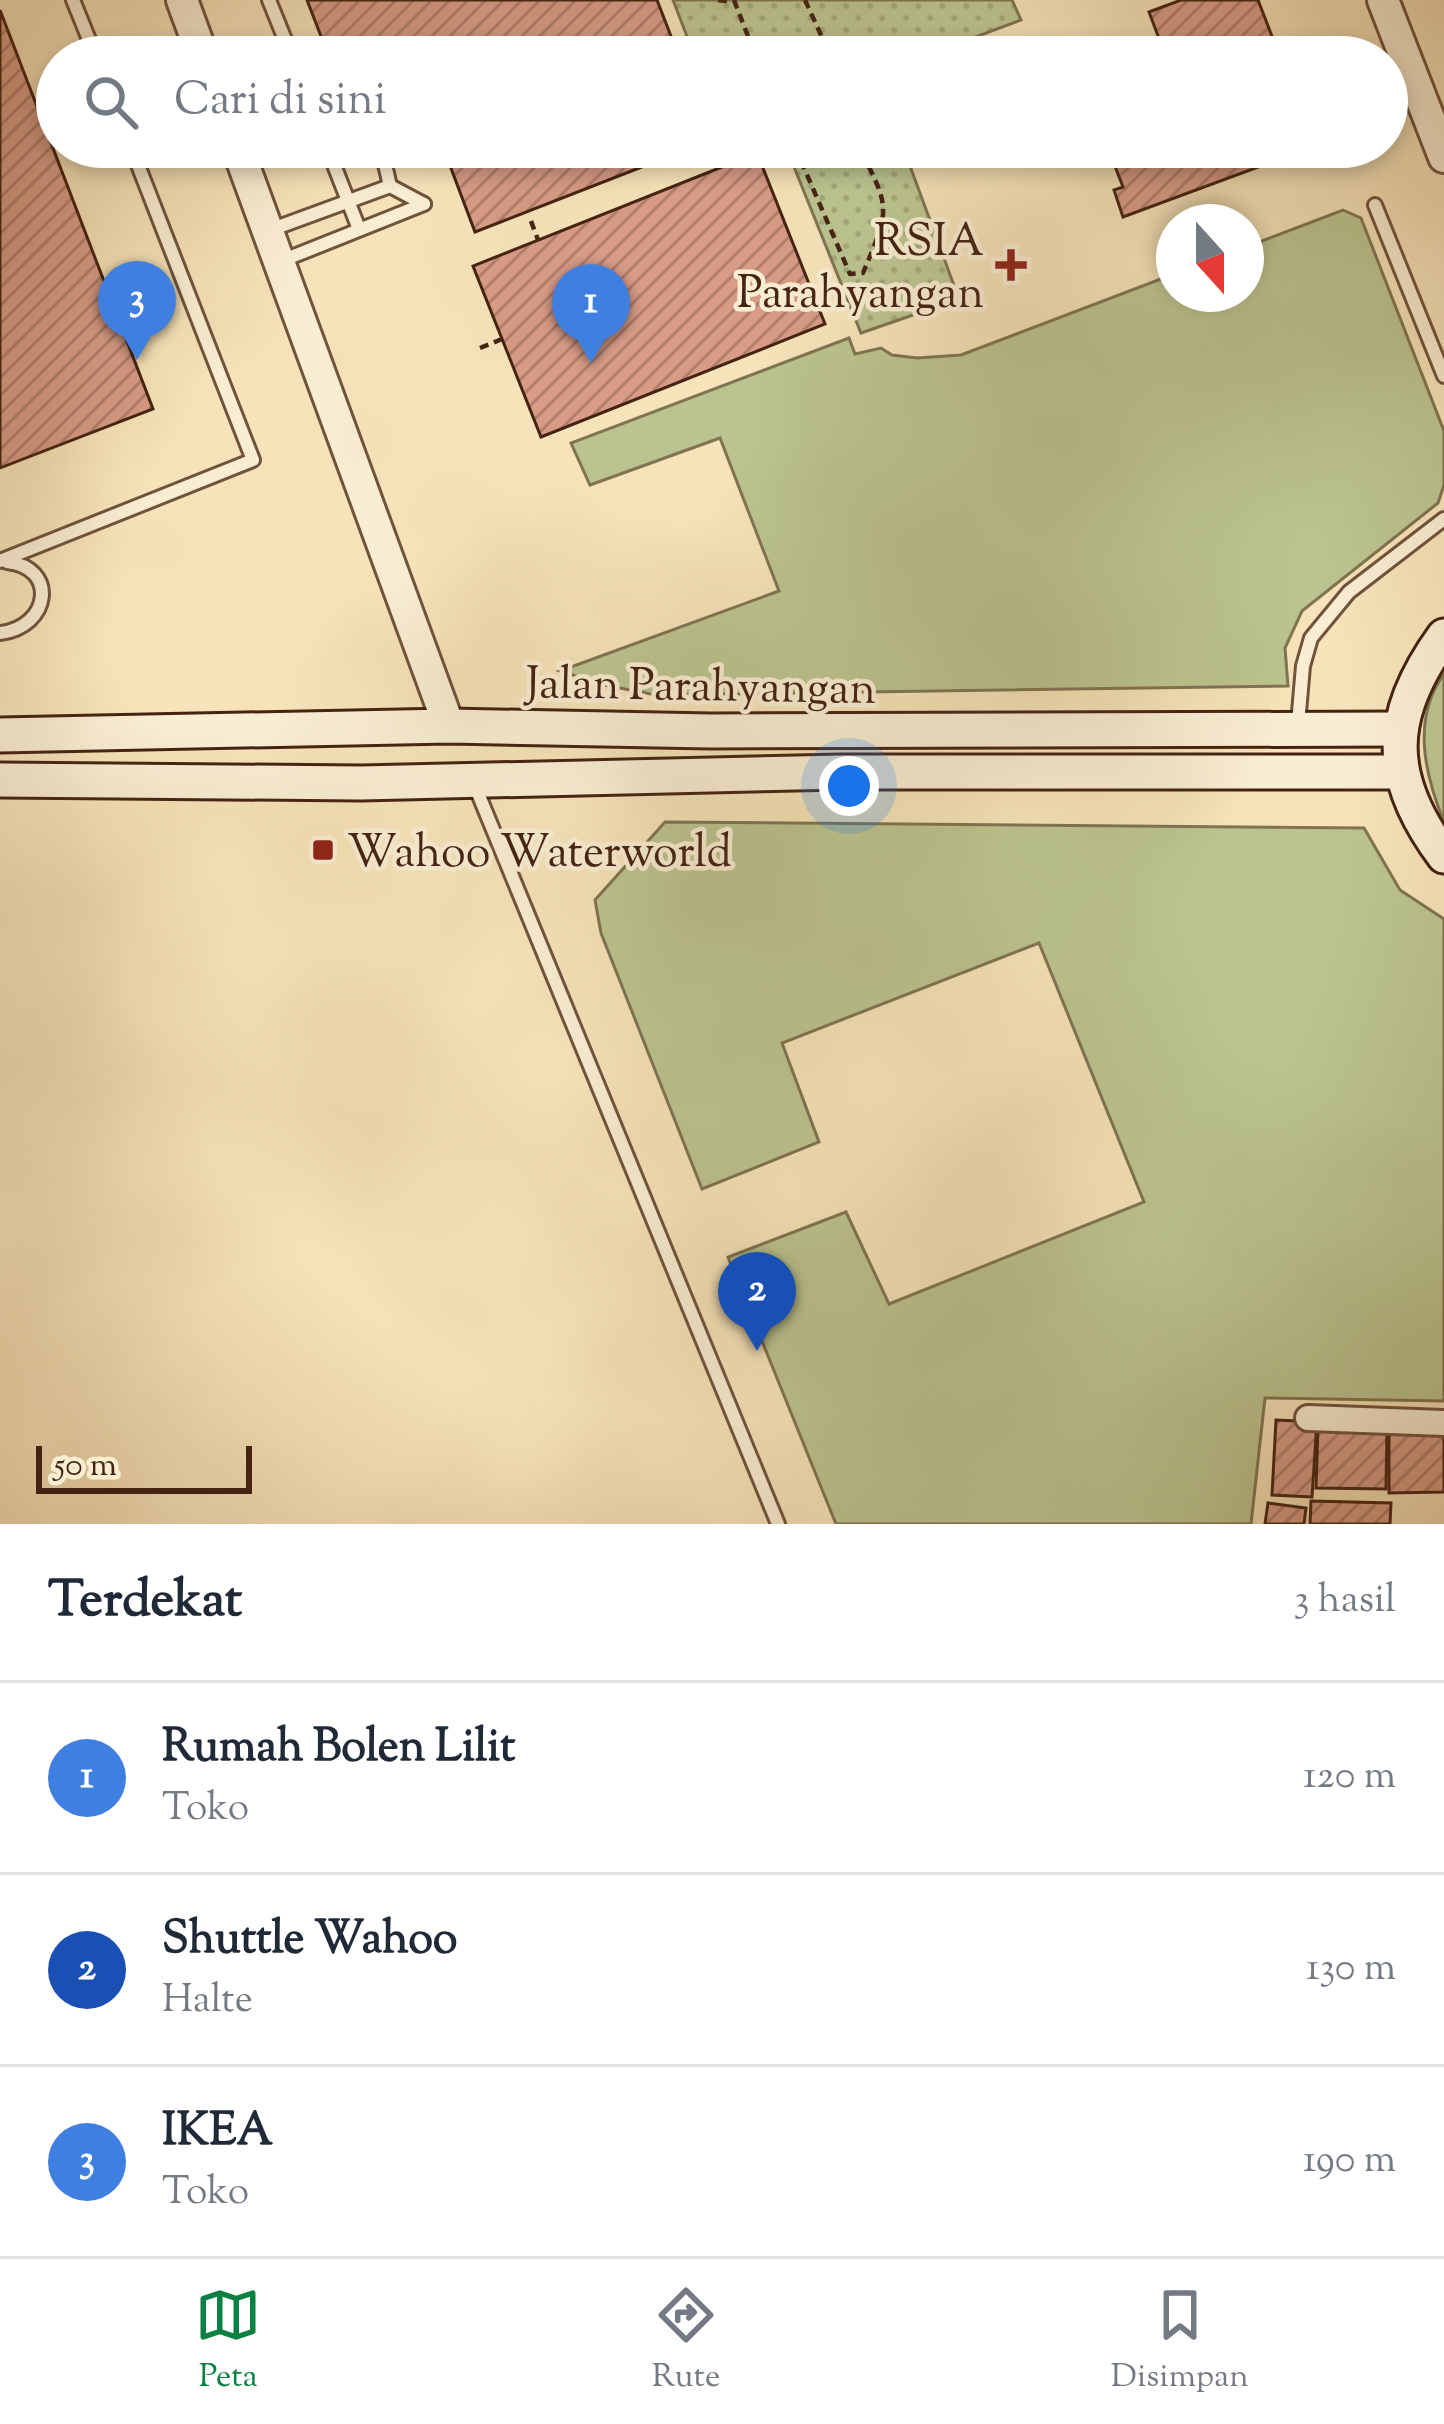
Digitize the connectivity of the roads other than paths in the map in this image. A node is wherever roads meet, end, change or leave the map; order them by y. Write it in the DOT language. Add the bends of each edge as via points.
graph roads {
  1 [pos="73,0"];
  2 [pos="182,0"];
  3 [pos="269,0"];
  4 [pos="1383,0"];
  5 [pos="88,36"];
  6 [pos="195,36"];
  7 [pos="284,36"];
  8 [pos="1397,36"];
  9 [pos="1408,64"];
  10 [pos="1444,157"];
  11 [pos="139,168"];
  12 [pos="245,168"];
  13 [pos="335,168"];
  14 [pos="385,168"];
  15 [pos="390,186"];
  16 [pos="348,200"];
  17 [pos="1375,205"];
  18 [pos="359,230"];
  19 [pos="269,231"];
  20 [pos="280,261"];
  21 [pos="1444,376"];
  22 [pos="1444,518"];
  23 [pos="0,562"];
  24 [pos="0,633"];
  25 [pos="1444,636"];
  26 [pos="449,726"];
  27 [pos="1400,729"];
  28 [pos="1298,731"];
  29 [pos="0,735"];
  30 [pos="1400,772"];
  31 [pos="0,780"];
  32 [pos="473,781"];
  33 [pos="1444,856"];
  34 [pos="1308,1418"];
  35 [pos="1444,1424"];
  36 [pos="778,1524"];
  1 -- 5 [label="lane"];
  2 -- 6 [label="street"];
  3 -- 7 [label="lane"];
  4 -- 8 [label="street"];
  9 -- 10 [label="street"];
  11 -- 23 [label="lane" via="253,460"];
  12 -- 19 [label="street"];
  13 -- 16 [label="lane"];
  14 -- 15 [label="lane"];
  15 -- 16 [label="lane"];
  15 -- 18 [label="lane" via="424,204"];
  16 -- 18 [label="lane"];
  16 -- 19 [label="lane"];
  17 -- 21 [label="lane"];
  18 -- 20 [label="lane"];
  19 -- 20 [label="street"];
  20 -- 26 [label="street"];
  22 -- 28 [label="lane" via="1349,592 1311,638"];
  23 -- 24 [label="lane" via="28,568 42,599 33,621"];
  25 -- 27 [label="main road" via="1420,670"];
  26 -- 28 [label="main road, Jalan Parahyangan"];
  26 -- 29 [label="main road, Jalan Parahyangan"];
  27 -- 28 [label="main road, Jalan Parahyangan"];
  27 -- 30 [label="main road"];
  30 -- 32 [label="main road, Jalan Parahyangan"];
  30 -- 33 [label="main road" via="1417,820"];
  31 -- 32 [label="main road, Jalan Parahyangan"];
  32 -- 36 [label="lane"];
  34 -- 35 [label="street"];
}
